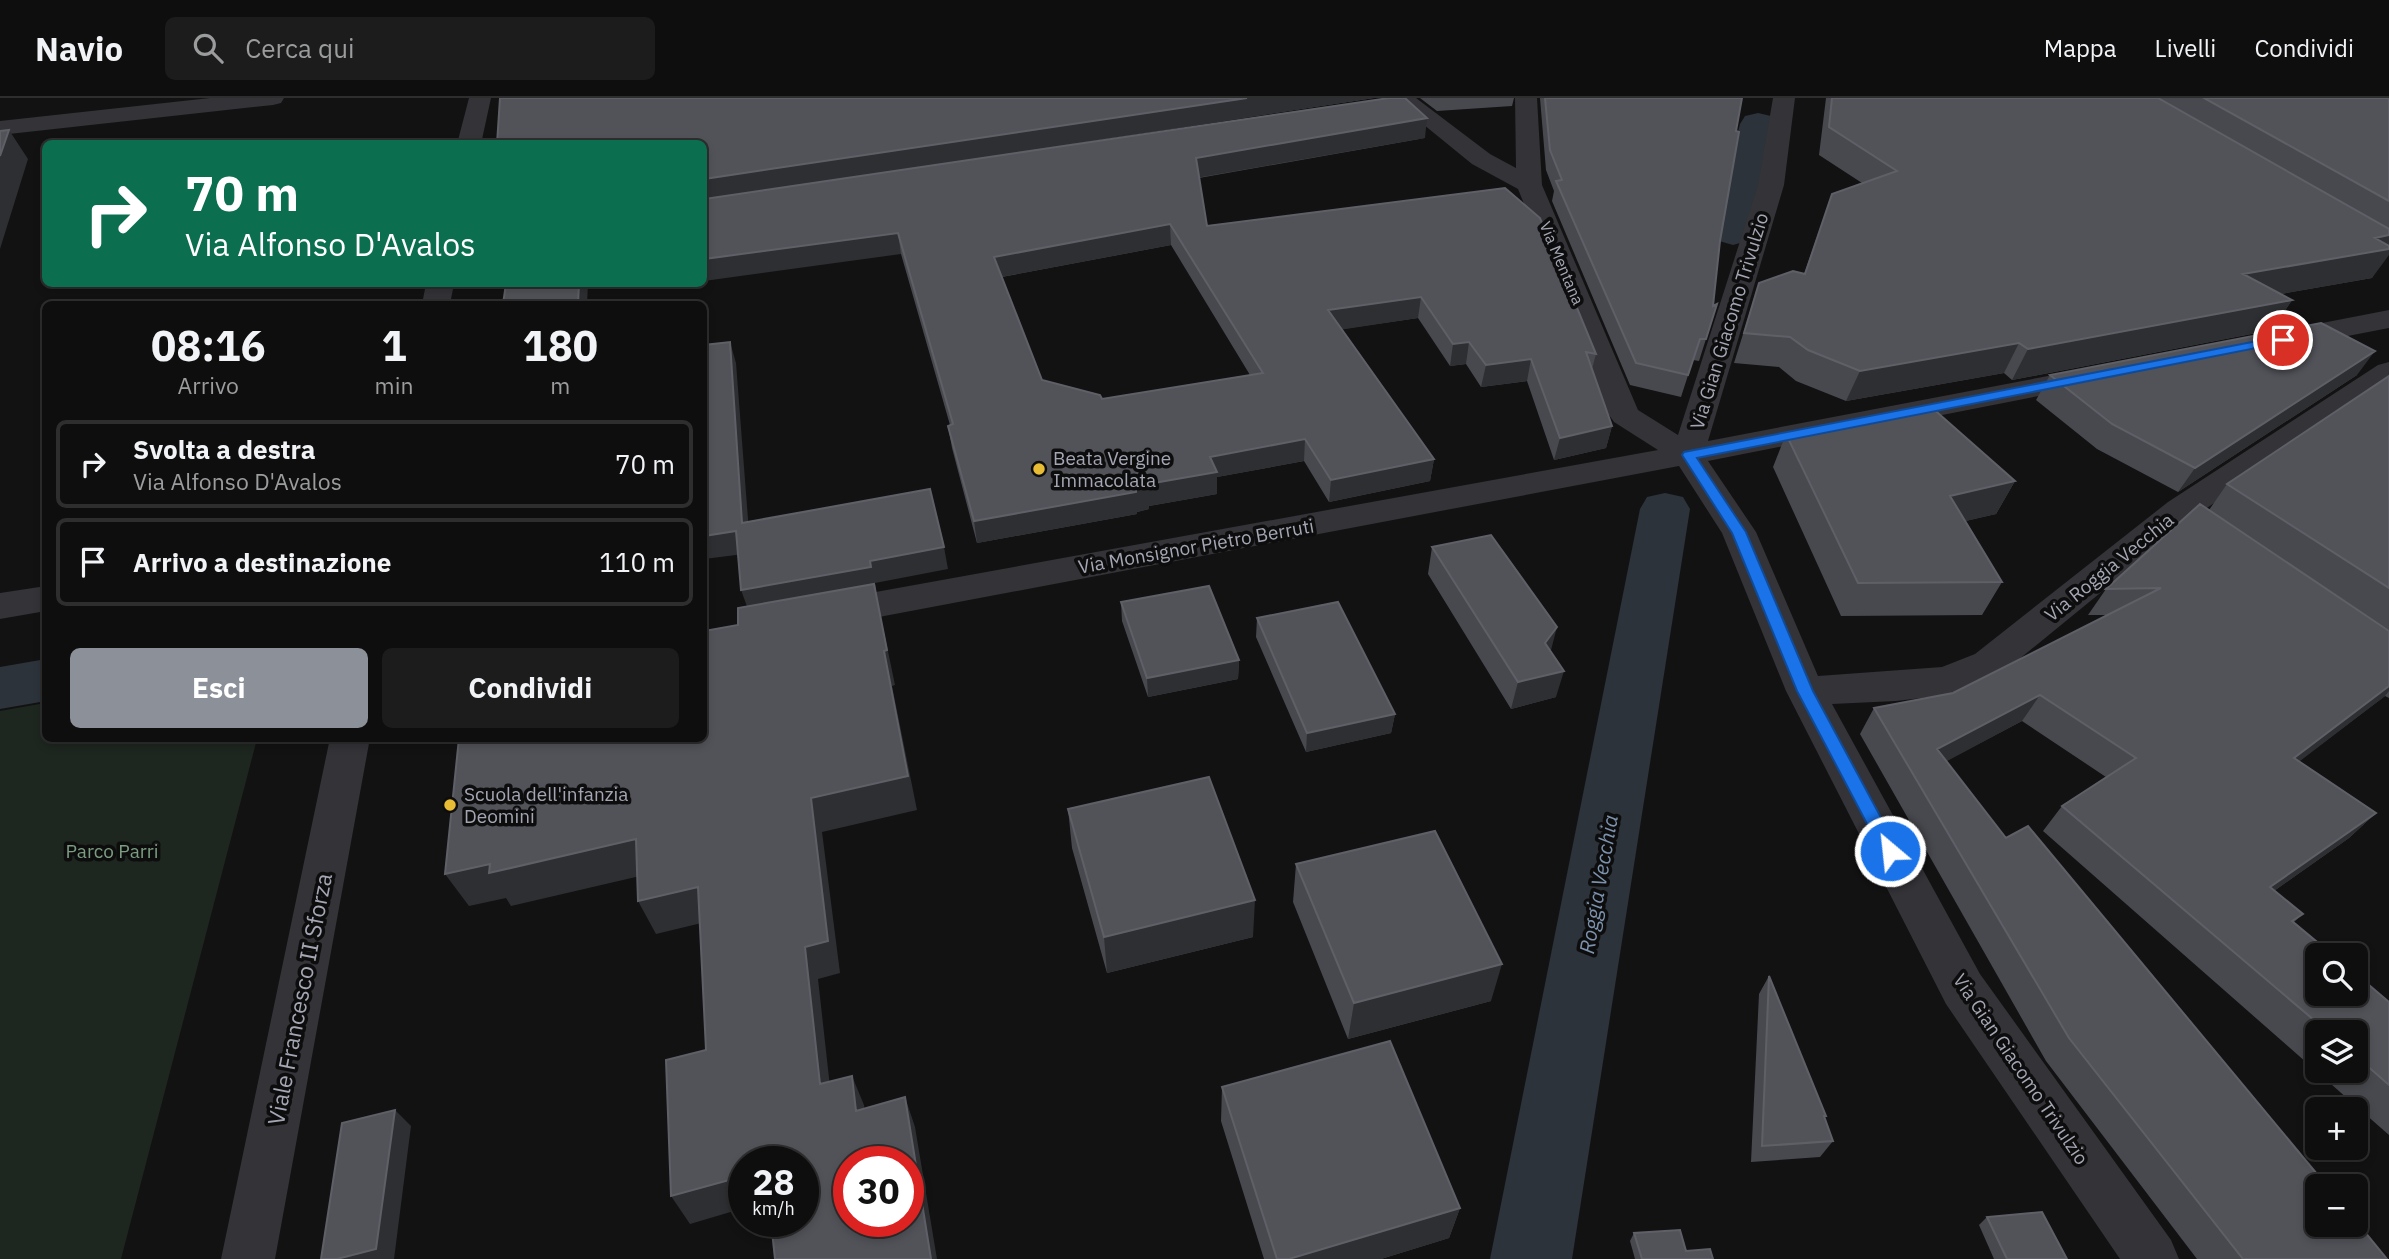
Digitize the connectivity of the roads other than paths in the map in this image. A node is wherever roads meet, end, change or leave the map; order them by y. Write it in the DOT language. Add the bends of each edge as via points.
graph roads {
  1 [pos="273,98"];
  2 [pos="480,98"];
  3 [pos="1526,98"];
  4 [pos="1784,98"];
  5 [pos="237,100"];
  6 [pos="1398,103"];
  7 [pos="0,128"];
  8 [pos="470,140"];
  9 [pos="1529,185"];
  10 [pos="2389,319"];
  11 [pos="2253,345"];
  12 [pos="2389,371"];
  13 [pos="2116,372"];
  14 [pos="1688,455"];
  15 [pos="2180,510"];
  16 [pos="2210,532"];
  17 [pos="42,599"];
  18 [pos="0,606"];
  19 [pos="798,619"];
  20 [pos="1805,691"];
  21 [pos="349,742"];
  22 [pos="248,1259"];
  23 [pos="2152,1259"];
  1 -- 5 [label="street"];
  2 -- 8 [label="street"];
  3 -- 9 [label="street"];
  4 -- 14 [label="street, Via Gian Giacomo Trivulzio" via="1772,185"];
  5 -- 7 [label="street"];
  6 -- 9 [label="street"];
  9 -- 14 [label="street, Via Mentana" via="1625,415"];
  10 -- 11 [label="street"];
  12 -- 15 [label="street, Via Roggia Vecchia"];
  13 -- 14 [label="street, Via Monsignor Pietro Berruti"];
  14 -- 19 [label="street, Via Monsignor Pietro Berruti"];
  14 -- 20 [label="street, Via Gian Giacomo Trivulzio" via="1739,532"];
  15 -- 16 [label="street"];
  15 -- 20 [label="street, Via Roggia Vecchia" via="1988,664 1947,681"];
  17 -- 18 [label="street"];
  20 -- 23 [label="street, Via Gian Giacomo Trivulzio" via="1963,989"];
  21 -- 22 [label="street, Viale Francesco II Sforza"];
}
